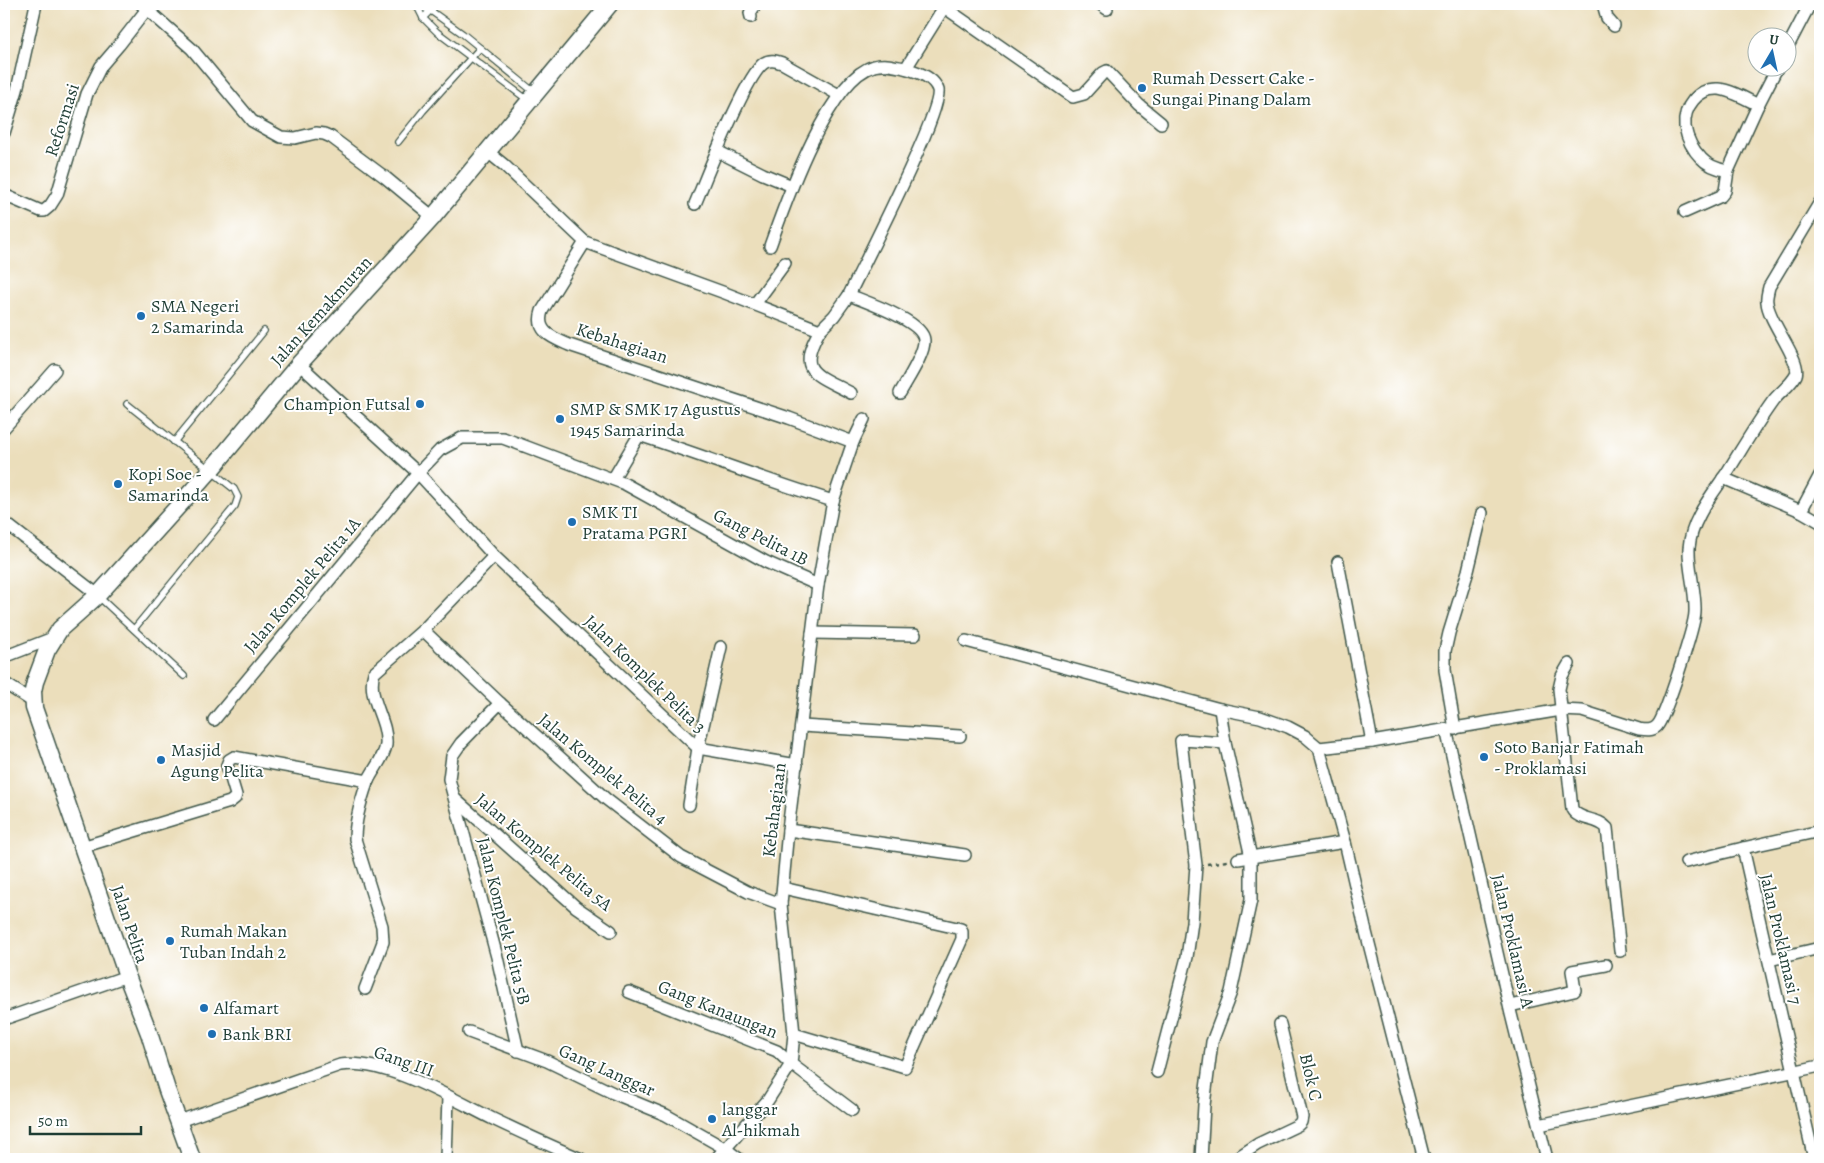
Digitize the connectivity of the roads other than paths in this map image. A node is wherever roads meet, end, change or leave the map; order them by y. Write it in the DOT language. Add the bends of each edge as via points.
graph roads {
  1 [pos="36,4"];
  2 [pos="437,4"];
  3 [pos="610,4"];
  4 [pos="756,4"];
  5 [pos="1604,4"];
  6 [pos="417,5"];
  7 [pos="944,5"];
  8 [pos="144,6"];
  9 [pos="1807,6"];
  10 [pos="431,11"];
  11 [pos="751,17"];
  12 [pos="423,18"];
  13 [pos="1614,26"];
  14 [pos="1796,29"];
  15 [pos="480,48"];
  16 [pos="471,58"];
  17 [pos="906,68"];
  18 [pos="1772,78"];
  19 [pos="839,95"];
  20 [pos="533,98"];
  21 [pos="1758,105"];
  22 [pos="1161,124"];
  23 [pos="4,133"];
  24 [pos="398,142"];
  25 [pos="718,151"];
  26 [pos="488,152"];
  27 [pos="1728,171"];
  28 [pos="792,186"];
  29 [pos="4,195"];
  30 [pos="1820,202"];
  31 [pos="695,204"];
  32 [pos="1685,212"];
  33 [pos="433,218"];
  34 [pos="585,242"];
  35 [pos="770,246"];
  36 [pos="785,263"];
  37 [pos="849,295"];
  38 [pos="754,304"];
  39 [pos="820,330"];
  40 [pos="264,331"];
  41 [pos="299,364"];
  42 [pos="55,370"];
  43 [pos="851,393"];
  44 [pos="900,393"];
  45 [pos="127,404"];
  46 [pos="8,413"];
  47 [pos="864,419"];
  48 [pos="4,428"];
  49 [pos="174,442"];
  50 [pos="853,442"];
  51 [pos="210,471"];
  52 [pos="418,473"];
  53 [pos="1820,474"];
  54 [pos="1723,478"];
  55 [pos="613,479"];
  56 [pos="833,501"];
  57 [pos="1800,511"];
  58 [pos="1482,514"];
  59 [pos="4,522"];
  60 [pos="1820,522"];
  61 [pos="494,556"];
  62 [pos="1338,562"];
  63 [pos="818,585"];
  64 [pos="98,596"];
  65 [pos="134,629"];
  66 [pos="423,630"];
  67 [pos="812,633"];
  68 [pos="915,635"];
  69 [pos="53,638"];
  70 [pos="966,641"];
  71 [pos="720,647"];
  72 [pos="4,657"];
  73 [pos="1569,664"];
  74 [pos="184,676"];
  75 [pos="4,683"];
  76 [pos="32,701"];
  77 [pos="500,703"];
  78 [pos="1220,708"];
  79 [pos="1561,710"];
  80 [pos="214,720"];
  81 [pos="802,726"];
  82 [pos="1451,729"];
  83 [pos="960,736"];
  84 [pos="1372,742"];
  85 [pos="1225,743"];
  86 [pos="698,748"];
  87 [pos="1319,748"];
  88 [pos="797,765"];
  89 [pos="368,782"];
  90 [pos="455,799"];
  91 [pos="688,805"];
  92 [pos="788,830"];
  93 [pos="1820,831"];
  94 [pos="1345,842"];
  95 [pos="82,847"];
  96 [pos="1740,849"];
  97 [pos="965,855"];
  98 [pos="1250,857"];
  99 [pos="1238,859"];
  100 [pos="1686,862"];
  101 [pos="783,888"];
  102 [pos="781,904"];
  103 [pos="611,931"];
  104 [pos="1820,948"];
  105 [pos="1620,950"];
  106 [pos="1769,960"];
  107 [pos="1606,964"];
  108 [pos="127,976"];
  109 [pos="366,989"];
  110 [pos="629,992"];
  111 [pos="1510,1006"];
  112 [pos="4,1019"];
  113 [pos="1280,1024"];
  114 [pos="469,1032"];
  115 [pos="794,1034"];
  116 [pos="518,1051"];
  117 [pos="791,1064"];
  118 [pos="1820,1066"];
  119 [pos="1157,1072"];
  120 [pos="1793,1073"];
  121 [pos="448,1097"];
  122 [pos="852,1110"];
  123 [pos="180,1121"];
  124 [pos="1539,1126"];
  125 [pos="726,1149"];
  126 [pos="192,1159"];
  127 [pos="446,1159"];
  128 [pos="580,1159"];
  129 [pos="716,1159"];
  130 [pos="739,1159"];
  131 [pos="1201,1159"];
  132 [pos="1236,1159"];
  133 [pos="1424,1159"];
  134 [pos="1548,1159"];
  135 [pos="1814,1159"];
  1 -- 23 [label="street"];
  2 -- 10 [label="lane"];
  3 -- 20 [label="street, Jalan Kemakmuran"];
  4 -- 11 [label="street"];
  5 -- 13 [label="street" via="1607,18"];
  6 -- 10 [label="lane"];
  6 -- 12 [label="lane"];
  7 -- 17 [label="street"];
  7 -- 22 [label="street" via="1073,97 1084,94 1107,71"];
  8 -- 29 [label="street, Reformasi" via="101,66 86,94 57,195 50,206 41,211"];
  8 -- 33 [label="street" via="192,49 252,121 281,137 296,138 316,133 331,137"];
  9 -- 14 [label="street"];
  10 -- 12 [label="lane"];
  10 -- 15 [label="lane"];
  12 -- 16 [label="lane"];
  15 -- 16 [label="lane"];
  15 -- 20 [label="lane"];
  16 -- 20 [label="lane"];
  16 -- 24 [label="lane"];
  17 -- 19 [label="street" via="886,64 873,66 859,74"];
  17 -- 37 [label="street" via="922,73 933,82 938,90 937,103 920,147"];
  18 -- 21 [label="street"];
  19 -- 25 [label="street" via="782,63 766,62 745,90"];
  19 -- 28 [label="street"];
  20 -- 26 [label="street, Jalan Kemakmuran"];
  21 -- 27 [label="street"];
  21 -- 27 [label="street" via="1719,89 1705,90 1697,95 1688,109 1685,126 1701,159"];
  25 -- 28 [label="street"];
  25 -- 31 [label="street"];
  26 -- 33 [label="street, Jalan Kemakmuran"];
  26 -- 34 [label="street"];
  27 -- 32 [label="street" via="1725,191 1721,196"];
  28 -- 35 [label="street"];
  30 -- 54 [label="street" via="1769,287 1766,302 1789,348 1796,375 1770,405"];
  33 -- 41 [label="street, Jalan Kemakmuran"];
  34 -- 38 [label="street"];
  34 -- 50 [label="street, Kebahagiaan" via="542,311 540,323 549,336"];
  36 -- 38 [label="street"];
  37 -- 39 [label="street"];
  37 -- 44 [label="street" via="902,318 923,333 925,341 920,356"];
  38 -- 39 [label="street"];
  39 -- 43 [label="street" via="811,345 808,364 812,371"];
  40 -- 49 [label="lane"];
  41 -- 51 [label="street, Jalan Kemakmuran"];
  41 -- 52 [label="street, Jalan Komplek Pelita 3"];
  42 -- 46 [label="street"];
  45 -- 49 [label="lane"];
  46 -- 48 [label="street"];
  47 -- 50 [label="street, Kebahagiaan"];
  49 -- 51 [label="lane"];
  50 -- 56 [label="street, Kebahagiaan"];
  51 -- 64 [label="street, Jalan Kemakmuran"];
  51 -- 65 [label="lane" via="234,489 238,497 235,506"];
  52 -- 55 [label="street, Gang Pelita 1B" via="440,450 462,438 503,438"];
  52 -- 61 [label="street, Jalan Komplek Pelita 3"];
  52 -- 80 [label="street, Jalan Komplek Pelita 1A"];
  53 -- 57 [label="street"];
  54 -- 57 [label="street"];
  54 -- 79 [label="street" via="1704,506 1691,539 1694,622 1660,723 1655,729 1639,729 1582,711"];
  55 -- 56 [label="street" via="640,435"];
  55 -- 63 [label="street, Gang Pelita 1B" via="766,562"];
  56 -- 63 [label="street, Kebahagiaan"];
  57 -- 60 [label="street"];
  58 -- 82 [label="street, Jalan Proklamasi A" via="1445,651"];
  59 -- 64 [label="street"];
  61 -- 66 [label="street"];
  61 -- 86 [label="street, Jalan Komplek Pelita 3"];
  62 -- 84 [label="street"];
  63 -- 67 [label="street, Kebahagiaan"];
  64 -- 65 [label="lane"];
  64 -- 69 [label="street, Jalan Kemakmuran"];
  65 -- 74 [label="lane"];
  66 -- 77 [label="street, Jalan Komplek Pelita 4"];
  66 -- 89 [label="street" via="374,673 372,691 386,741 385,752"];
  67 -- 68 [label="street"];
  67 -- 81 [label="street, Kebahagiaan"];
  69 -- 72 [label="street"];
  69 -- 76 [label="street" via="35,682"];
  70 -- 78 [label="street"];
  71 -- 86 [label="street"];
  73 -- 79 [label="street" via="1559,689"];
  75 -- 76 [label="street"];
  76 -- 95 [label="street, Jalan Pelita"];
  77 -- 90 [label="street, Jalan Komplek Pelita 5B" via="452,756 449,779"];
  77 -- 102 [label="street, Jalan Komplek Pelita 4" via="606,798 681,857 748,892"];
  78 -- 85 [label="street"];
  78 -- 87 [label="street" via="1288,727"];
  79 -- 82 [label="street"];
  79 -- 105 [label="street" via="1572,812 1607,828"];
  81 -- 83 [label="street"];
  81 -- 88 [label="street, Kebahagiaan"];
  82 -- 84 [label="street"];
  82 -- 111 [label="street, Jalan Proklamasi A"];
  84 -- 87 [label="street"];
  85 -- 98 [label="street"];
  85 -- 119 [label="street" via="1181,741 1196,865 1192,922 1187,957"];
  86 -- 88 [label="street, Jalan Komplek Pelita 3"];
  86 -- 91 [label="street"];
  87 -- 94 [label="street"];
  88 -- 92 [label="street, Kebahagiaan"];
  89 -- 95 [label="street" via="234,757 227,765 236,795 230,802"];
  89 -- 109 [label="street" via="355,824 355,839 382,926 383,942"];
  90 -- 103 [label="street, Jalan Komplek Pelita 5A" via="576,907"];
  90 -- 116 [label="street, Jalan Komplek Pelita 5B"];
  92 -- 97 [label="street"];
  92 -- 101 [label="street, Kebahagiaan"];
  93 -- 96 [label="street"];
  94 -- 98 [label="street"];
  94 -- 133 [label="street"];
  95 -- 108 [label="street, Jalan Pelita"];
  96 -- 100 [label="street"];
  96 -- 106 [label="street, Jalan Proklamasi 7"];
  98 -- 99 [label="street"];
  98 -- 131 [label="street" via="1252,900 1231,992 1212,1042"];
  101 -- 102 [label="street, Kebahagiaan"];
  101 -- 115 [label="street" via="957,928 962,932 962,939 905,1067"];
  102 -- 115 [label="street, Kebahagiaan"];
  104 -- 106 [label="street"];
  106 -- 120 [label="street, Jalan Proklamasi 7"];
  107 -- 111 [label="street" via="1572,972 1574,991"];
  108 -- 112 [label="street"];
  108 -- 123 [label="street, Jalan Pelita"];
  110 -- 117 [label="street, Gang Kanaungan" via="777,1051"];
  111 -- 124 [label="street, Jalan Proklamasi A"];
  113 -- 132 [label="street, Blok C" via="1301,1122"];
  114 -- 116 [label="street, Gang Langgar"];
  115 -- 117 [label="street, Kebahagiaan"];
  116 -- 125 [label="street, Gang Langgar" via="666,1115"];
  117 -- 122 [label="street, Gang Kanaungan"];
  117 -- 125 [label="street, Kebahagiaan" via="768,1100"];
  118 -- 120 [label="street"];
  120 -- 124 [label="street"];
  120 -- 135 [label="street, Jalan Proklamasi 7"];
  121 -- 123 [label="street, Gang III" via="404,1076 350,1064"];
  121 -- 127 [label="street"];
  121 -- 128 [label="street, Gang III"];
  123 -- 126 [label="street, Jalan Pelita"];
  124 -- 134 [label="street, Jalan Proklamasi A"];
  125 -- 129 [label="street, Kebahagiaan"];
  125 -- 130 [label="street, Gang Langgar"];
}
